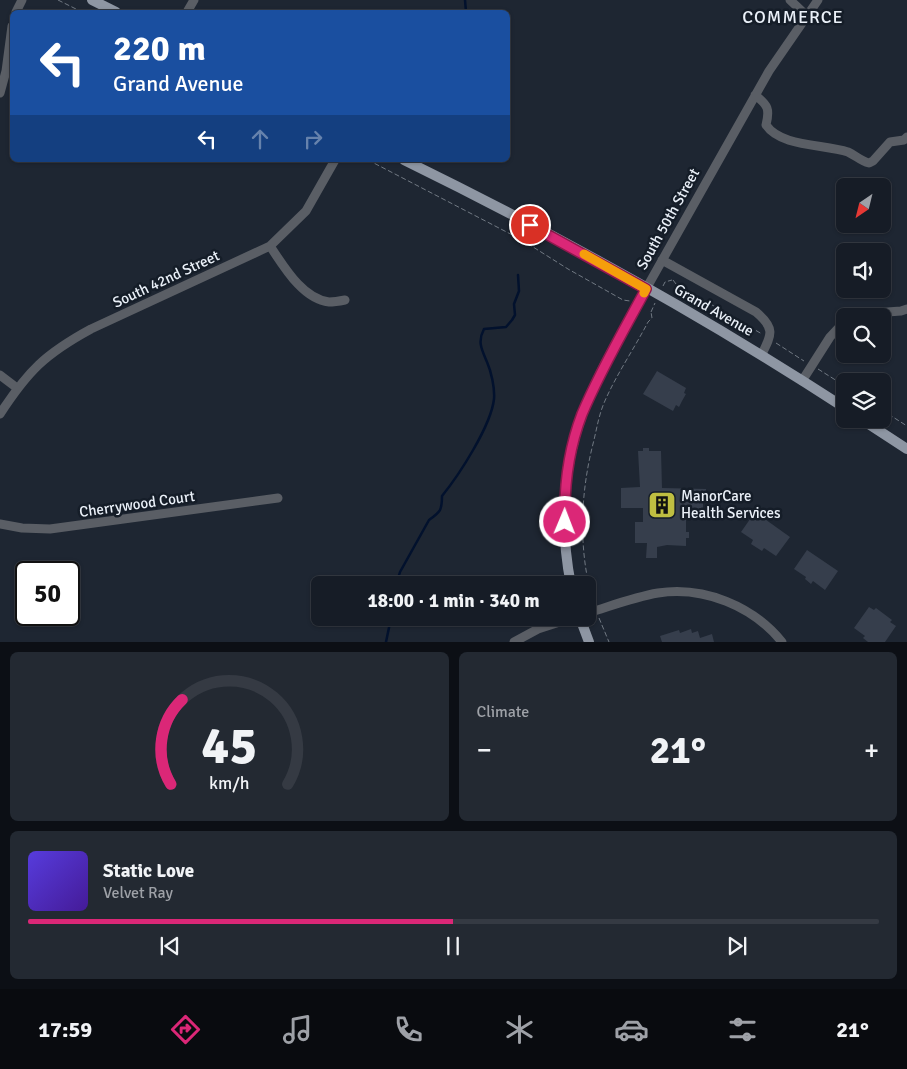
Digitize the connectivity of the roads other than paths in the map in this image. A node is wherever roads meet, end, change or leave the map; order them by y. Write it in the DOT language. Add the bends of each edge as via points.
graph roads {
  1 [pos="92,0"];
  2 [pos="790,0"];
  3 [pos="818,0"];
  4 [pos="112,10"];
  5 [pos="807,16"];
  6 [pos="10,41"];
  7 [pos="0,94"];
  8 [pos="755,95"];
  9 [pos="907,137"];
  10 [pos="334,162"];
  11 [pos="408,162"];
  12 [pos="270,246"];
  13 [pos="662,260"];
  14 [pos="646,289"];
  15 [pos="345,300"];
  16 [pos="907,308"];
  17 [pos="891,312"];
  18 [pos="836,331"];
  19 [pos="762,354"];
  20 [pos="0,375"];
  21 [pos="802,381"];
  22 [pos="17,388"];
  23 [pos="836,402"];
  24 [pos="0,414"];
  25 [pos="875,428"];
  26 [pos="907,448"];
  27 [pos="278,498"];
  28 [pos="0,524"];
  29 [pos="570,576"];
  30 [pos="596,611"];
  31 [pos="547,626"];
  32 [pos="583,626"];
  33 [pos="514,642"];
  34 [pos="589,642"];
  35 [pos="782,642"];
  1 -- 4 [label="main road"];
  2 -- 5 [label="street"];
  3 -- 5 [label="street, South 50th Street"];
  5 -- 8 [label="street, South 50th Street"];
  6 -- 7 [label="street"];
  8 -- 9 [label="street" via="769,112 766,125 782,138 847,152 873,162 890,142"];
  8 -- 13 [label="street, South 50th Street"];
  10 -- 12 [label="street, South 42nd Street" via="306,211"];
  11 -- 14 [label="main road, Grand Avenue"];
  12 -- 15 [label="street" via="288,273 319,300"];
  12 -- 22 [label="street, South 42nd Street" via="64,344 43,360"];
  13 -- 14 [label="street, South 50th Street"];
  13 -- 19 [label="street" via="766,320 771,328 770,339"];
  14 -- 19 [label="main road, Grand Avenue"];
  14 -- 29 [label="main road, South 50th Street" via="594,388 575,438 564,511"];
  16 -- 17 [label="street"];
  18 -- 21 [label="street"];
  19 -- 21 [label="main road, Grand Avenue"];
  20 -- 22 [label="street"];
  21 -- 23 [label="main road, Grand Avenue"];
  22 -- 24 [label="street, South 42nd Street"];
  25 -- 26 [label="main road"];
  27 -- 28 [label="street, Cherrywood Court" via="50,529"];
  30 -- 35 [label="street" via="645,596 694,593 739,607 765,624"];
  31 -- 33 [label="street"];
  32 -- 34 [label="main road"];
}
